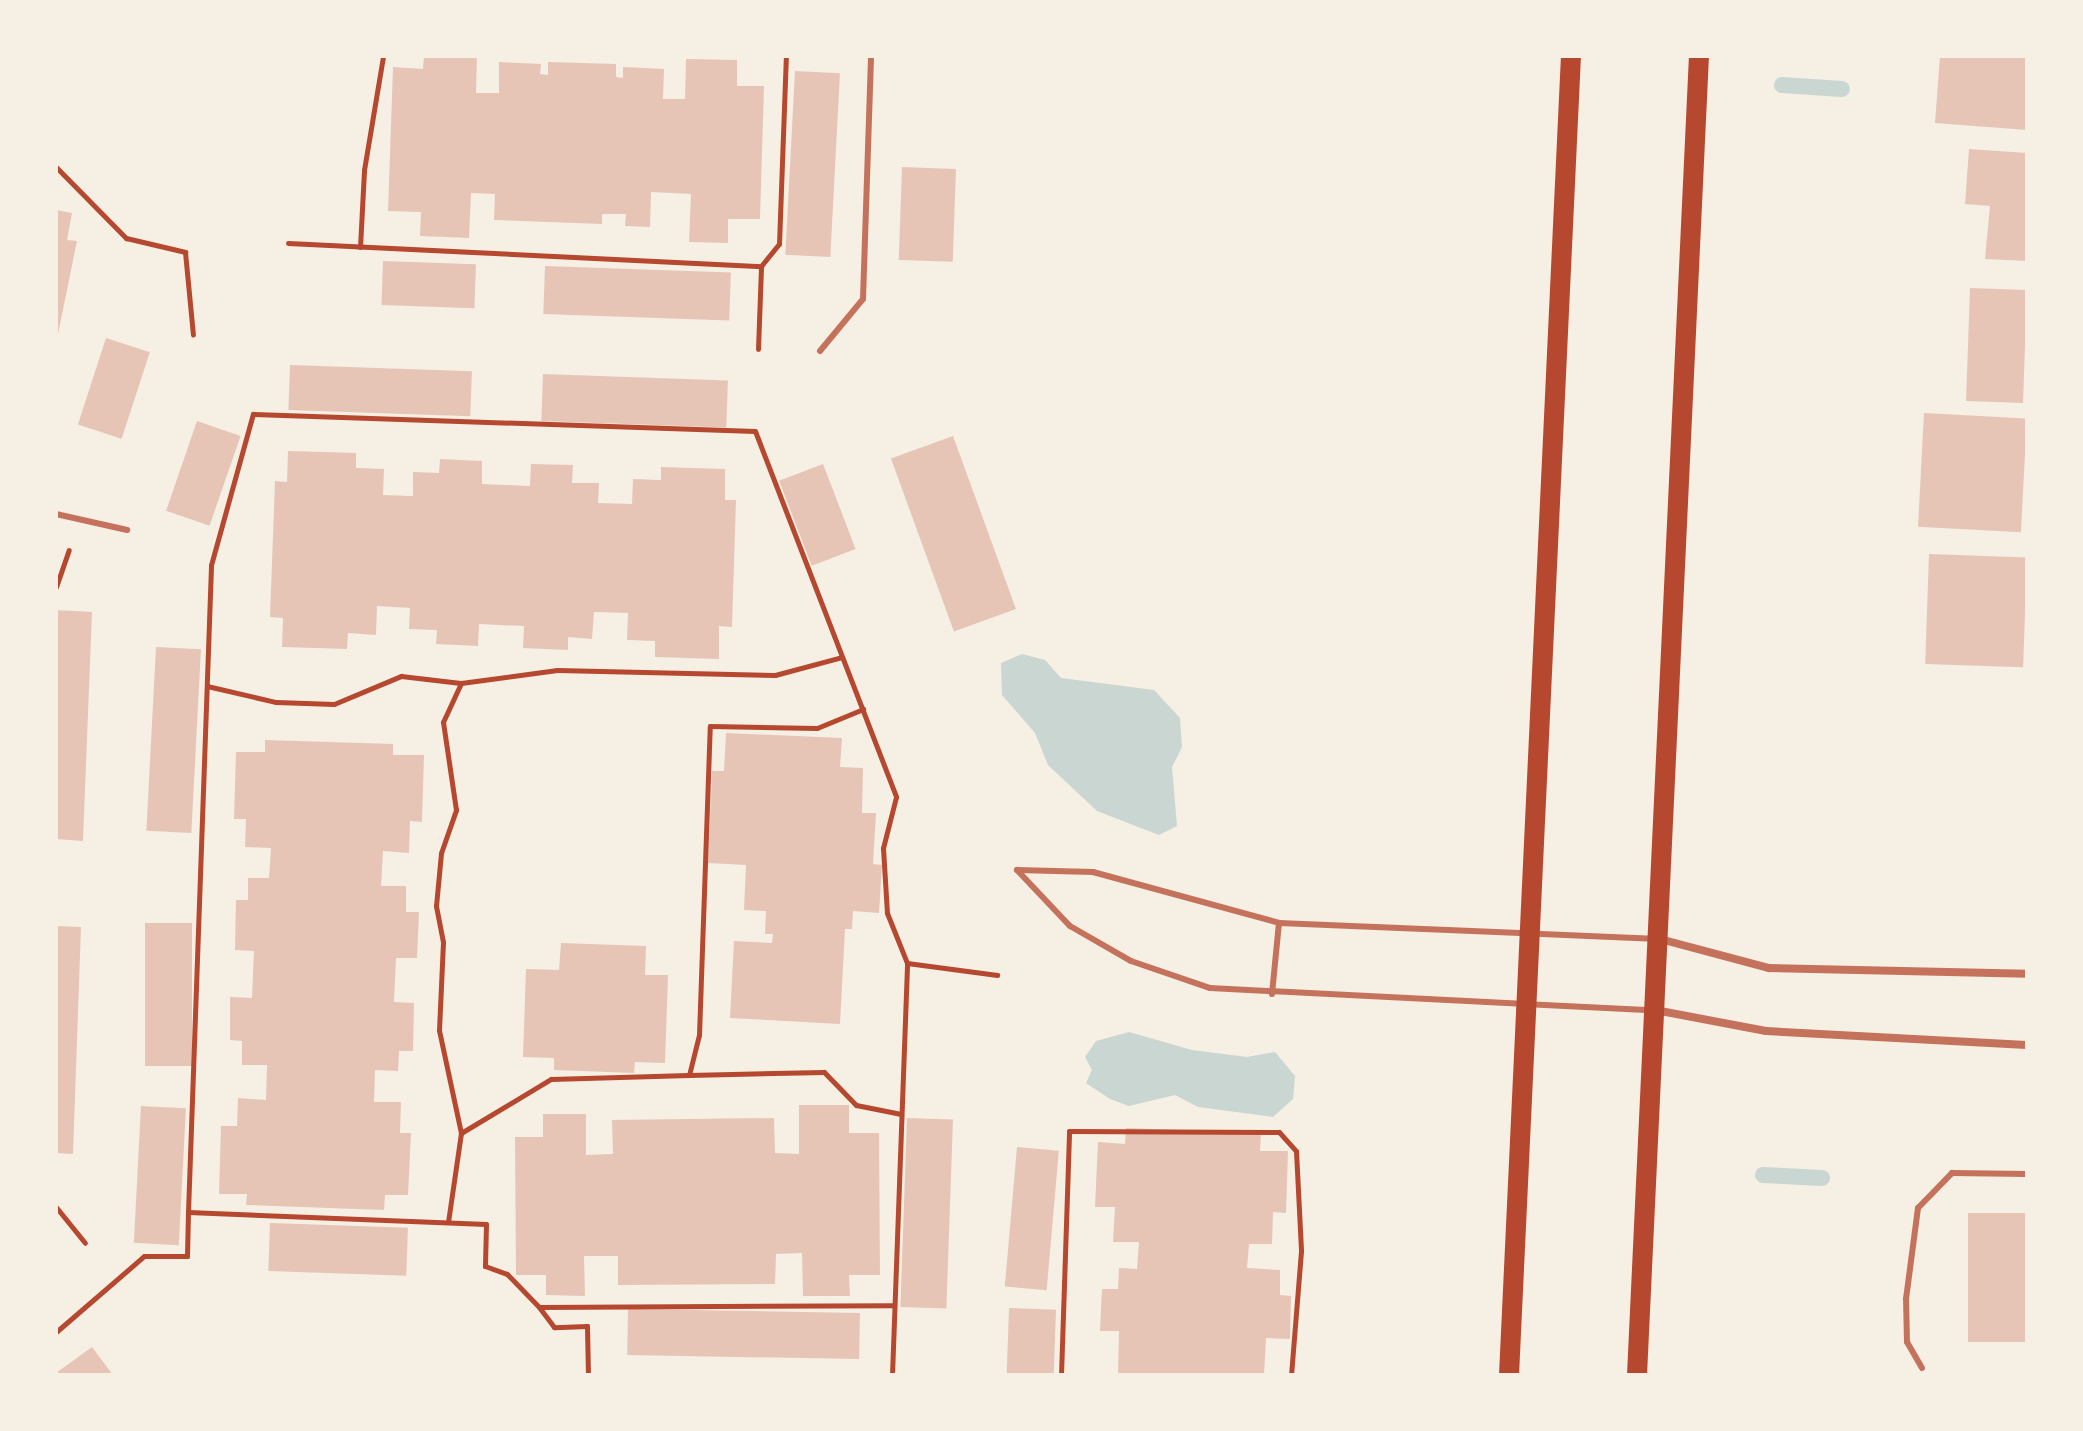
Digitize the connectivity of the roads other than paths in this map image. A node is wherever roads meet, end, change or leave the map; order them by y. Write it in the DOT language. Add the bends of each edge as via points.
graph roads {
  1 [pos="871,56"];
  2 [pos="1571,56"];
  3 [pos="1699,56"];
  4 [pos="820,351"];
  5 [pos="56,514"];
  6 [pos="127,530"];
  7 [pos="1279,923"];
  8 [pos="1529,933"];
  9 [pos="1657,939"];
  10 [pos="2027,974"];
  11 [pos="1272,994"];
  12 [pos="1526,1004"];
  13 [pos="1654,1010"];
  14 [pos="2027,1045"];
  15 [pos="2027,1174"];
  16 [pos="1922,1368"];
  17 [pos="1509,1375"];
  18 [pos="1637,1375"];
  1 -- 4 [label="lane" via="863,299"];
  2 -- 8 [label="main road"];
  3 -- 9 [label="main road"];
  5 -- 6 [label="lane"];
  7 -- 8 [label="lane"];
  7 -- 11 [label="lane"];
  7 -- 11 [label="lane" via="1093,872 1017,870 1070,926 1131,961 1210,988"];
  8 -- 9 [label="lane"];
  8 -- 12 [label="main road"];
  9 -- 10 [label="street" via="1769,968"];
  9 -- 13 [label="main road"];
  11 -- 12 [label="lane"];
  12 -- 13 [label="lane"];
  12 -- 17 [label="main road"];
  13 -- 14 [label="street" via="1766,1031"];
  13 -- 18 [label="main road"];
  15 -- 16 [label="lane" via="1952,1173 1918,1208 1906,1299 1907,1342"];
}
